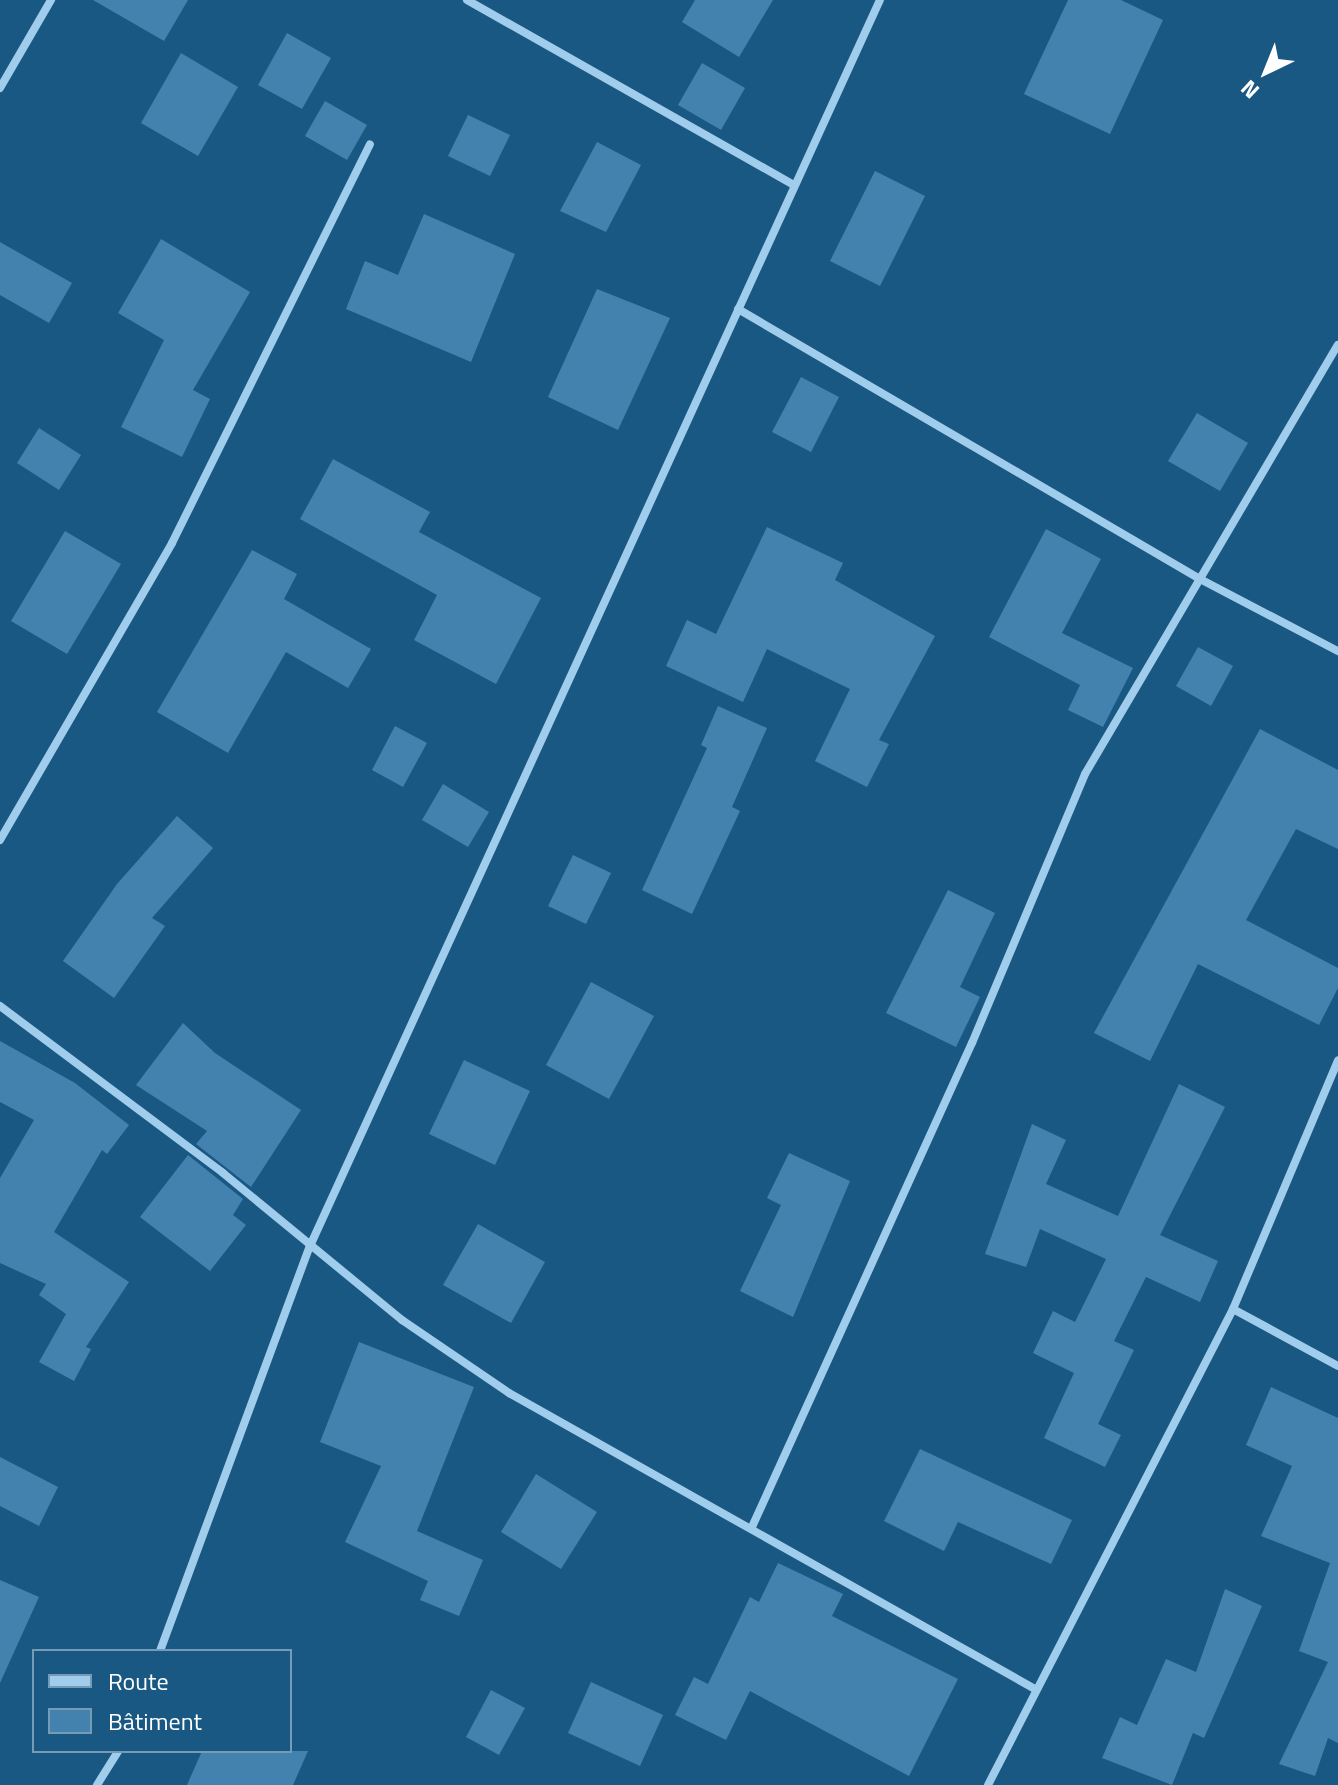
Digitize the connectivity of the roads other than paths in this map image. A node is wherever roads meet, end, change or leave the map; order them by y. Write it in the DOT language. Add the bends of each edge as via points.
graph roads {
  1 [pos="51,0"];
  2 [pos="467,0"];
  3 [pos="880,0"];
  4 [pos="0,88"];
  5 [pos="370,144"];
  6 [pos="794,185"];
  7 [pos="738,309"];
  8 [pos="1338,345"];
  9 [pos="1200,579"];
  10 [pos="1338,651"];
  11 [pos="0,840"];
  12 [pos="0,1006"];
  13 [pos="1338,1060"];
  14 [pos="310,1246"];
  15 [pos="1233,1309"];
  16 [pos="1338,1366"];
  17 [pos="752,1527"];
  18 [pos="161,1649"];
  19 [pos="1035,1689"];
  20 [pos="117,1753"];
  21 [pos="97,1785"];
  22 [pos="988,1785"];
  1 -- 4 [label="street"];
  2 -- 6 [label="street"];
  3 -- 6 [label="street"];
  5 -- 11 [label="street" via="172,543"];
  6 -- 7 [label="street"];
  7 -- 9 [label="street"];
  7 -- 14 [label="street"];
  8 -- 9 [label="street"];
  9 -- 10 [label="street"];
  9 -- 17 [label="street" via="1085,774 972,1043"];
  12 -- 14 [label="street"];
  13 -- 15 [label="street"];
  14 -- 17 [label="street" via="509,1393"];
  14 -- 18 [label="street"];
  15 -- 16 [label="street"];
  15 -- 19 [label="street"];
  17 -- 19 [label="street"];
  19 -- 22 [label="street"];
  20 -- 21 [label="street"];
}
